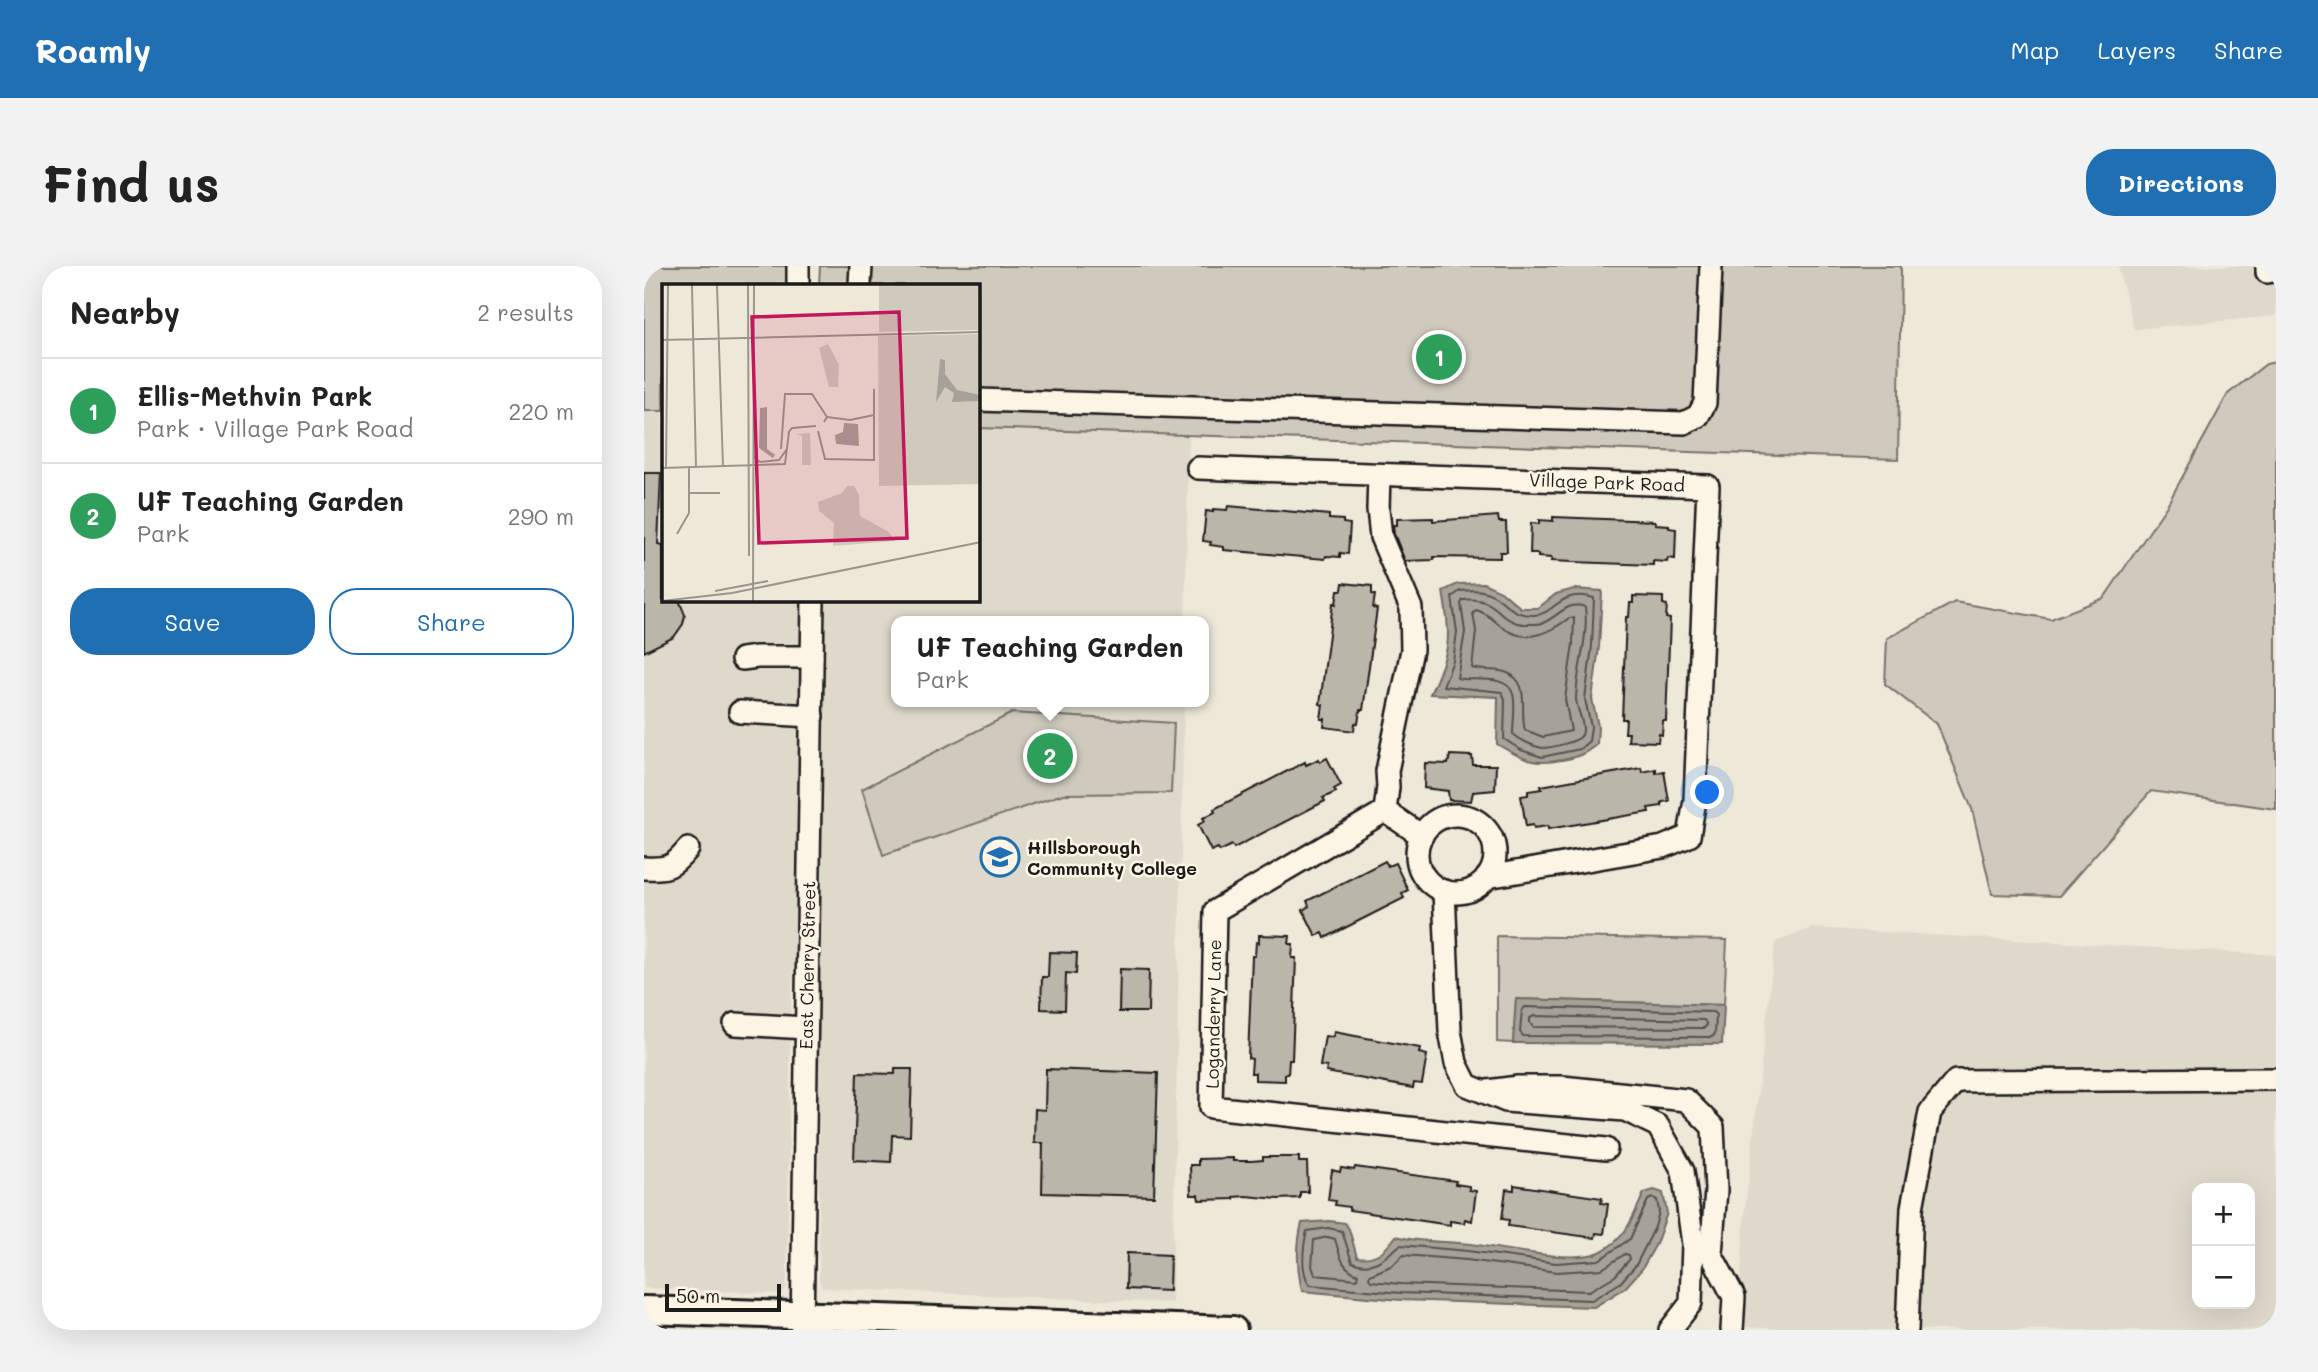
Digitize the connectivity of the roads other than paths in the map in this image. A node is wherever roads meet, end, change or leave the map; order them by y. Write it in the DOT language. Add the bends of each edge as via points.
graph roads {
  1 [pos="799,266"];
  2 [pos="861,266"];
  3 [pos="1711,266"];
  4 [pos="2267,266"];
  5 [pos="2276,270"];
  6 [pos="798,284"];
  7 [pos="860,284"];
  8 [pos="980,400"];
  9 [pos="1198,468"];
  10 [pos="1379,475"];
  11 [pos="813,602"];
  12 [pos="812,657"];
  13 [pos="742,659"];
  14 [pos="740,712"];
  15 [pos="811,716"];
  16 [pos="1385,811"];
  17 [pos="1422,836"];
  18 [pos="688,849"];
  19 [pos="644,868"];
  20 [pos="1487,877"];
  21 [pos="1444,891"];
  22 [pos="735,1024"];
  23 [pos="806,1028"];
  24 [pos="2276,1079"];
  25 [pos="1483,1091"];
  26 [pos="1506,1101"];
  27 [pos="1633,1103"];
  28 [pos="1503,1139"];
  29 [pos="1606,1149"];
  30 [pos="1715,1168"];
  31 [pos="1684,1173"];
  32 [pos="1702,1254"];
  33 [pos="644,1310"];
  34 [pos="802,1322"];
  35 [pos="1233,1330"];
  36 [pos="1670,1330"];
  37 [pos="1732,1330"];
  38 [pos="1907,1330"];
  1 -- 6 [label="street"];
  2 -- 7 [label="street"];
  3 -- 8 [label="street" via="1705,403 1698,416 1684,423"];
  4 -- 5 [label="street" via="2267,272"];
  9 -- 10 [label="street"];
  10 -- 16 [label="street" via="1381,537 1411,608 1412,650 1387,771"];
  10 -- 20 [label="street, Village Park Road" via="1708,486 1695,800 1689,836 1663,846"];
  11 -- 12 [label="street, East Cherry Street"];
  12 -- 13 [label="street"];
  12 -- 15 [label="street, East Cherry Street"];
  14 -- 15 [label="street"];
  15 -- 23 [label="street, East Cherry Street"];
  16 -- 17 [label="street"];
  16 -- 28 [label="street, Loganderry Lane" via="1215,911 1211,1107"];
  17 -- 20 [label="street" via="1445,817 1458,815 1481,824 1494,846 1495,859"];
  17 -- 21 [label="street" via="1419,868"];
  18 -- 19 [label="street" via="663,869"];
  20 -- 21 [label="street, Village Park Road" via="1461,893"];
  21 -- 25 [label="street" via="1456,1063 1467,1085"];
  22 -- 23 [label="street"];
  23 -- 34 [label="street, East Cherry Street"];
  24 -- 38 [label="street" via="1956,1081 1930,1112 1912,1208"];
  25 -- 26 [label="street"];
  25 -- 27 [label="street" via="1562,1087"];
  26 -- 27 [label="street" via="1625,1110"];
  26 -- 28 [label="street"];
  27 -- 30 [label="street" via="1686,1100 1713,1128"];
  27 -- 31 [label="street" via="1658,1126"];
  28 -- 29 [label="street, Loganderry Lane"];
  30 -- 31 [label="street"];
  30 -- 32 [label="street" via="1716,1190"];
  31 -- 32 [label="street"];
  32 -- 36 [label="street" via="1691,1303"];
  32 -- 37 [label="street" via="1734,1297"];
  33 -- 34 [label="main road"];
  34 -- 35 [label="main road"];
}
